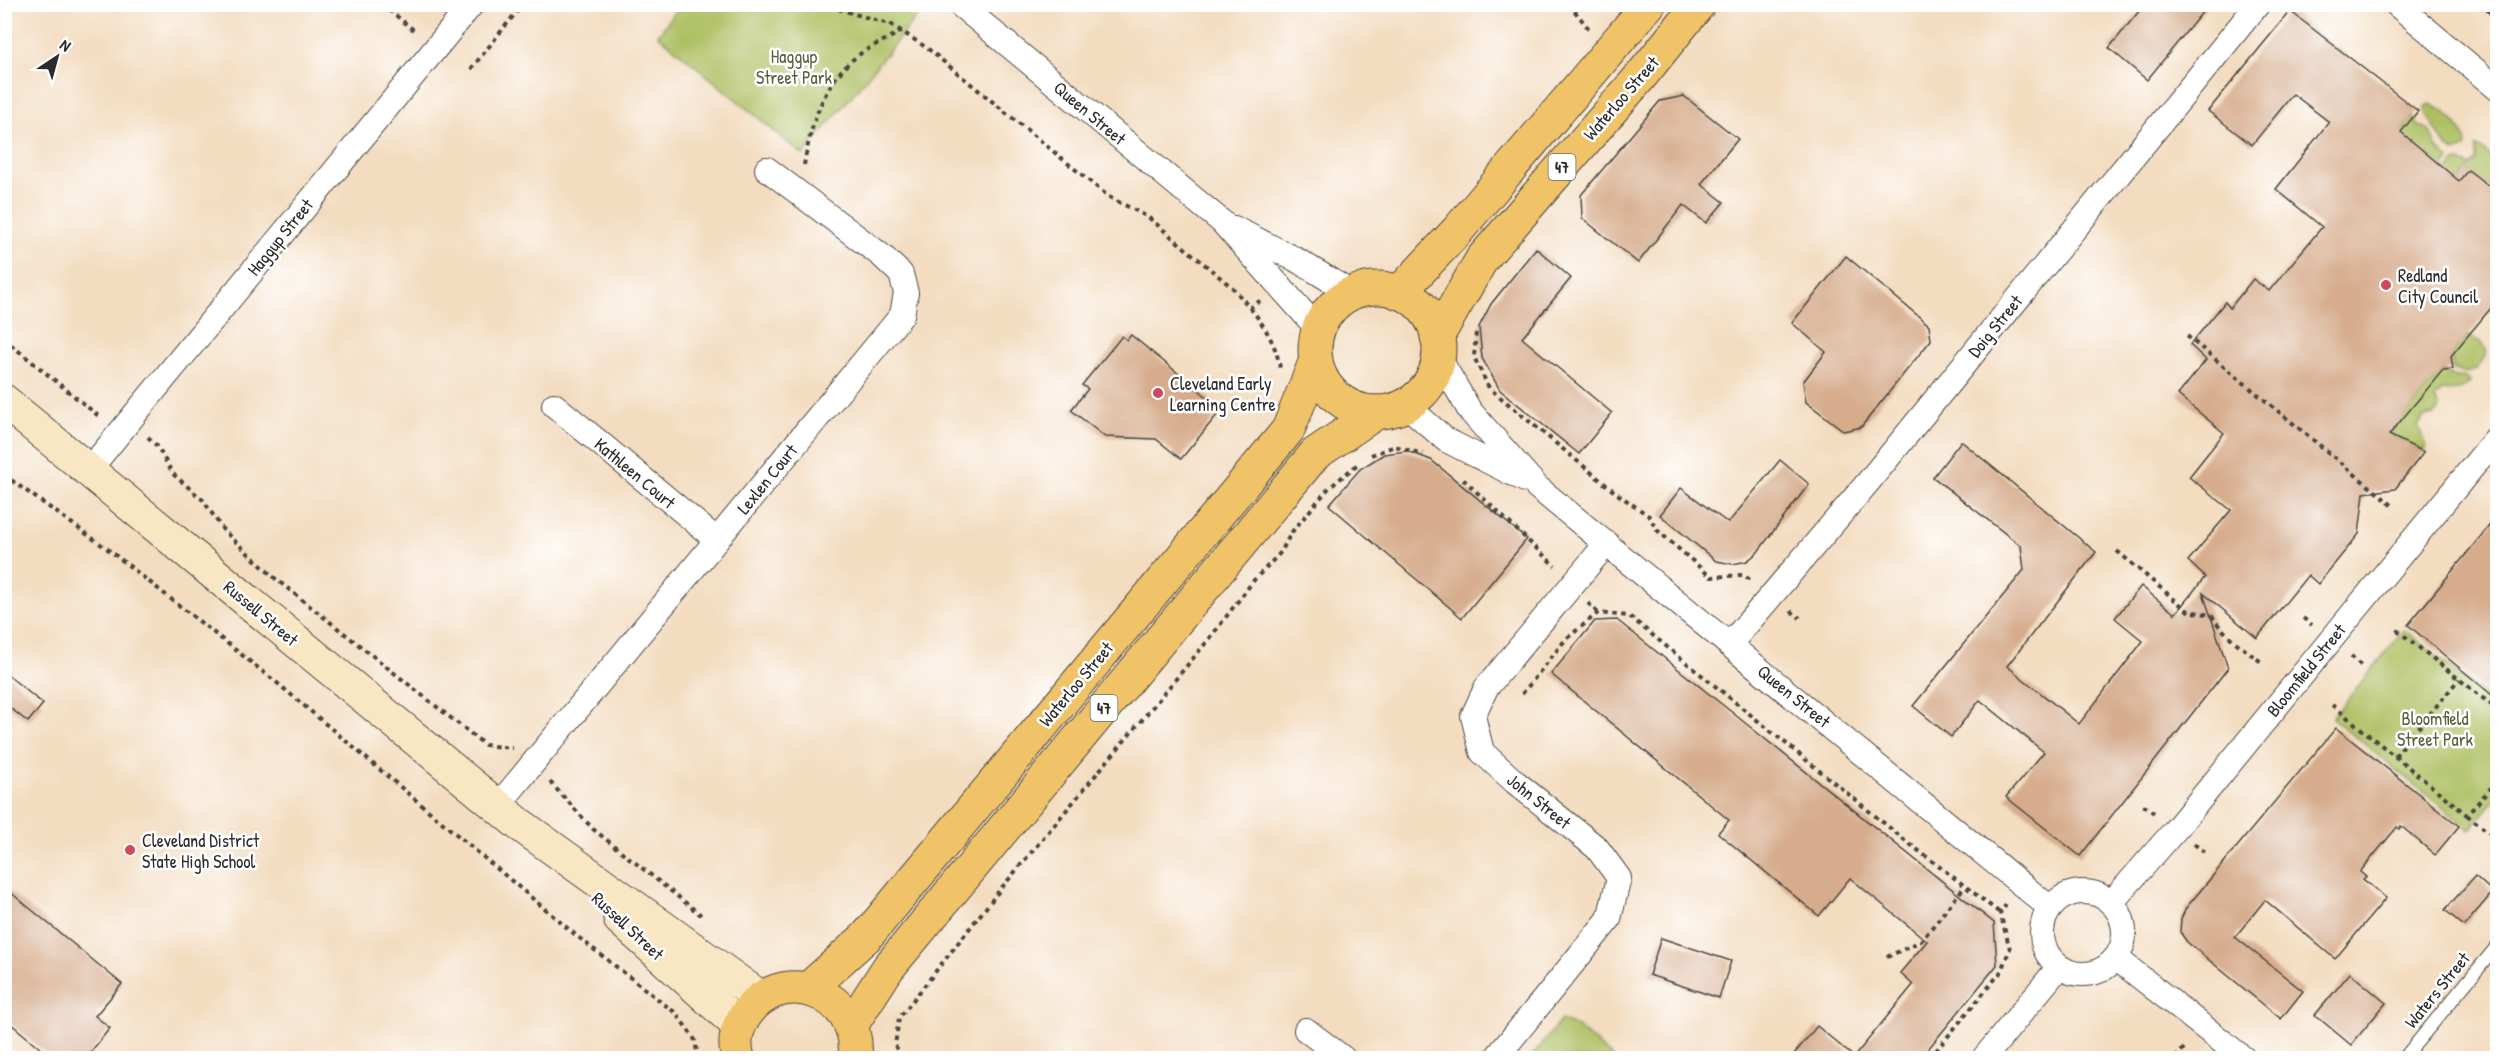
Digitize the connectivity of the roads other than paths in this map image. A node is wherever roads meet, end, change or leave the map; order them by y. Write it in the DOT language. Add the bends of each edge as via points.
graph roads {
  1 [pos="472,4"];
  2 [pos="958,4"];
  3 [pos="1649,4"];
  4 [pos="1699,4"];
  5 [pos="2258,4"];
  6 [pos="2396,4"];
  7 [pos="2498,89"];
  8 [pos="767,169"];
  9 [pos="1221,222"];
  10 [pos="1399,292"];
  11 [pos="1352,293"];
  12 [pos="1317,345"];
  13 [pos="1438,347"];
  14 [pos="4,400"];
  15 [pos="554,405"];
  16 [pos="1391,408"];
  17 [pos="2498,436"];
  18 [pos="89,470"];
  19 [pos="1537,487"];
  20 [pos="717,540"];
  21 [pos="1607,543"];
  22 [pos="1730,644"];
  23 [pos="508,816"];
  24 [pos="2111,903"];
  25 [pos="2049,907"];
  26 [pos="2498,945"];
  27 [pos="2116,958"];
  28 [pos="2059,967"];
  29 [pos="809,988"];
  30 [pos="761,998"];
  31 [pos="852,1024"];
  32 [pos="739,1026"];
  33 [pos="1306,1030"];
  34 [pos="738,1059"];
  35 [pos="855,1059"];
  36 [pos="1343,1059"];
  37 [pos="1496,1059"];
  38 [pos="1984,1059"];
  39 [pos="2243,1059"];
  40 [pos="2404,1059"];
  1 -- 18 [label="street, Haggup Street"];
  2 -- 9 [label="street, Queen Street"];
  3 -- 10 [label="highway, Waterloo Street / 47" via="1457,231"];
  4 -- 13 [label="highway, Waterloo Street / 47" via="1482,259"];
  5 -- 22 [label="street, Doig Street" via="1876,472"];
  6 -- 7 [label="street"];
  8 -- 20 [label="street, Lexlen Court" via="882,256 901,274 906,293 902,315"];
  9 -- 11 [label="street, Queen Street"];
  9 -- 12 [label="street, Queen Street" via="1276,282"];
  10 -- 11 [label="highway, 47" via="1368,288"];
  10 -- 13 [label="highway, 47" via="1417,303 1430,318"];
  11 -- 12 [label="highway, 47" via="1326,314"];
  12 -- 16 [label="highway" via="1321,377 1330,391 1360,410"];
  12 -- 29 [label="highway, Waterloo Street / 47" via="1288,430 866,937"];
  13 -- 16 [label="highway, 47" via="1433,376 1422,393"];
  13 -- 19 [label="street, Queen Street" via="1470,411"];
  14 -- 18 [label="main road, Russell Street"];
  15 -- 20 [label="street, Kathleen Court"];
  16 -- 19 [label="street, Queen Street"];
  16 -- 31 [label="highway, Waterloo Street / 47" via="1315,454 888,968"];
  17 -- 24 [label="street, Bloomfield Street"];
  18 -- 23 [label="main road, Russell Street"];
  19 -- 21 [label="street, Queen Street"];
  20 -- 23 [label="street, Lexlen Court" via="535,761"];
  21 -- 22 [label="street, Queen Street"];
  21 -- 37 [label="street, John Street" via="1486,688 1473,716 1482,752 1597,848 1618,878 1609,919"];
  22 -- 25 [label="street, Queen Street"];
  23 -- 30 [label="main road, Russell Street"];
  23 -- 32 [label="main road, Russell Street"];
  24 -- 25 [label="street" via="2086,891 2073,892"];
  24 -- 27 [label="street" via="2124,924"];
  25 -- 28 [label="street" via="2043,919 2042,939 2049,958"];
  26 -- 40 [label="lane, Waters Street"];
  27 -- 28 [label="street" via="2107,967 2084,974"];
  27 -- 39 [label="street"];
  28 -- 38 [label="street"];
  29 -- 30 [label="highway" via="784,988"];
  29 -- 31 [label="highway" via="834,1001"];
  30 -- 32 [label="highway"];
  31 -- 35 [label="highway" via="857,1044"];
  32 -- 34 [label="highway" via="735,1048"];
  33 -- 36 [label="street"];
}
